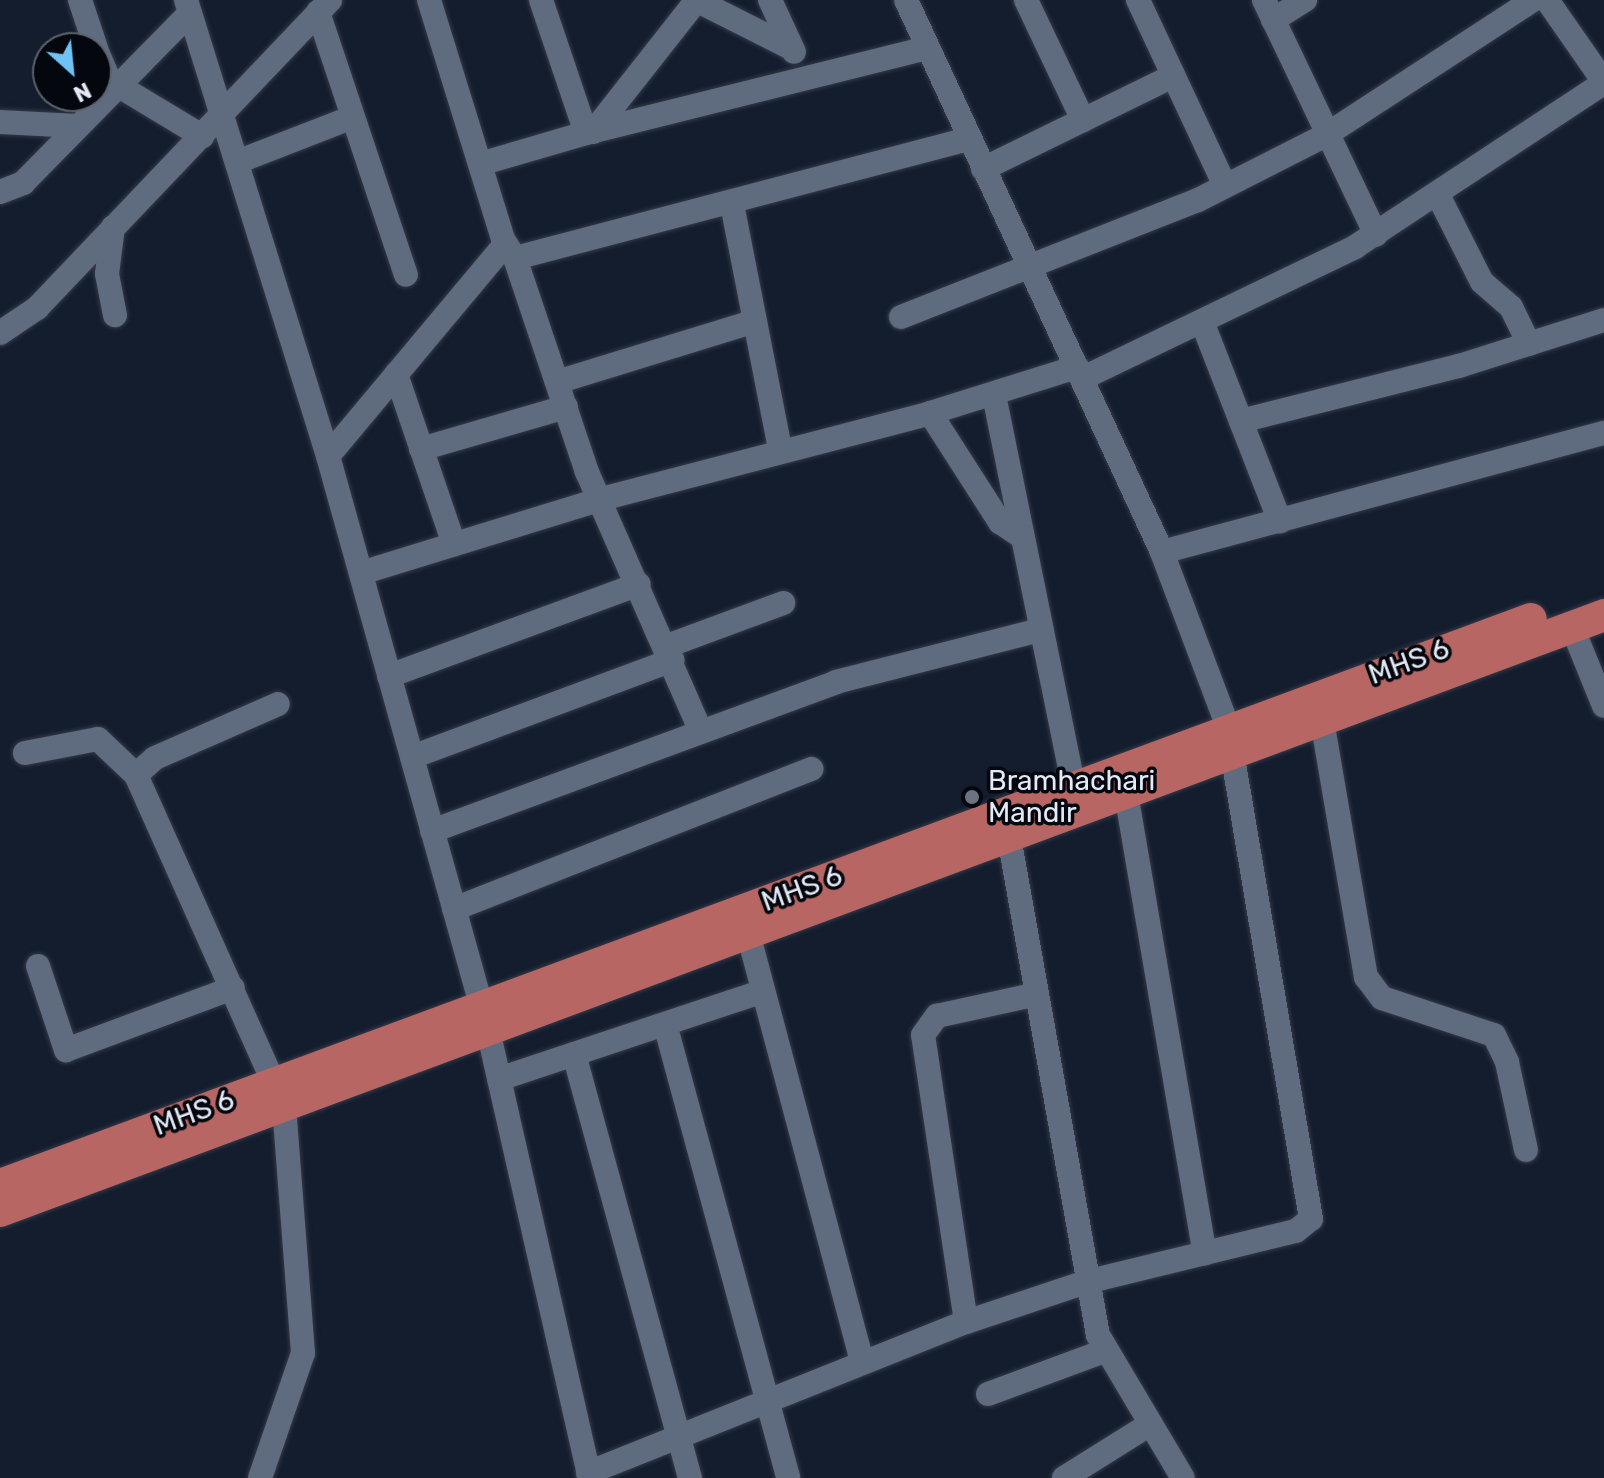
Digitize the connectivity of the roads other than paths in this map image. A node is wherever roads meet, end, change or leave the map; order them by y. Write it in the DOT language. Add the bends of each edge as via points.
graph roads {
  1 [pos="80,0"];
  2 [pos="429,0"];
  3 [pos="541,0"];
  4 [pos="770,0"];
  5 [pos="906,0"];
  6 [pos="1026,0"];
  7 [pos="1138,0"];
  8 [pos="1305,0"];
  9 [pos="1547,0"];
  10 [pos="688,4"];
  11 [pos="1517,4"];
  12 [pos="324,6"];
  13 [pos="188,7"];
  14 [pos="1269,10"];
  15 [pos="91,32"];
  16 [pos="791,48"];
  17 [pos="928,48"];
  18 [pos="1173,76"];
  19 [pos="112,78"];
  20 [pos="808,78"];
  21 [pos="1604,82"];
  22 [pos="116,85"];
  23 [pos="628,87"];
  24 [pos="668,113"];
  25 [pos="222,114"];
  26 [pos="353,117"];
  27 [pos="1083,120"];
  28 [pos="0,122"];
  29 [pos="78,126"];
  30 [pos="590,133"];
  31 [pos="1326,135"];
  32 [pos="202,136"];
  33 [pos="970,139"];
  34 [pos="237,162"];
  35 [pos="480,164"];
  36 [pos="983,169"];
  37 [pos="1225,186"];
  38 [pos="0,192"];
  39 [pos="1438,195"];
  40 [pos="732,204"];
  41 [pos="113,227"];
  42 [pos="1376,235"];
  43 [pos="510,251"];
  44 [pos="1030,268"];
  45 [pos="406,275"];
  46 [pos="115,315"];
  47 [pos="901,317"];
  48 [pos="1604,320"];
  49 [pos="755,321"];
  50 [pos="1203,324"];
  51 [pos="0,333"];
  52 [pos="1529,344"];
  53 [pos="1080,372"];
  54 [pos="396,374"];
  55 [pos="557,382"];
  56 [pos="994,395"];
  57 [pos="566,407"];
  58 [pos="930,413"];
  59 [pos="1241,421"];
  60 [pos="1604,433"];
  61 [pos="780,448"];
  62 [pos="421,449"];
  63 [pos="328,456"];
  64 [pos="601,499"];
  65 [pos="1280,522"];
  66 [pos="1021,536"];
  67 [pos="454,544"];
  68 [pos="1162,552"];
  69 [pos="361,573"];
  70 [pos="639,584"];
  71 [pos="1604,593"];
  72 [pos="783,603"];
  73 [pos="1604,615"];
  74 [pos="1572,627"];
  75 [pos="1040,630"];
  76 [pos="670,653"];
  77 [pos="389,676"];
  78 [pos="278,704"];
  79 [pos="1604,706"];
  80 [pos="1322,720"];
  81 [pos="700,730"];
  82 [pos="1231,740"];
  83 [pos="25,753"];
  84 [pos="412,757"];
  85 [pos="812,769"];
  86 [pos="136,775"];
  87 [pos="1126,793"];
  88 [pos="1076,800"];
  89 [pos="432,831"];
  90 [pos="1009,837"];
  91 [pos="454,909"];
  92 [pos="748,933"];
  93 [pos="38,966"];
  94 [pos="233,988"];
  95 [pos="763,991"];
  96 [pos="1033,995"];
  97 [pos="484,1018"];
  98 [pos="665,1024"];
  99 [pos="574,1054"];
  100 [pos="499,1079"];
  101 [pos="278,1095"];
  102 [pos="1526,1150"];
  103 [pos="0,1185"];
  104 [pos="0,1211"];
  105 [pos="1205,1253"];
  106 [pos="1086,1282"];
  107 [pos="966,1322"];
  108 [pos="1104,1351"];
  109 [pos="862,1362"];
  110 [pos="988,1394"];
  111 [pos="768,1406"];
  112 [pos="1150,1424"];
  113 [pos="680,1437"];
  114 [pos="589,1476"];
  115 [pos="1071,1476"];
  116 [pos="260,1478"];
  117 [pos="690,1478"];
  118 [pos="788,1478"];
  119 [pos="1183,1478"];
  1 -- 15 [label="street"];
  2 -- 35 [label="street"];
  3 -- 30 [label="street"];
  4 -- 16 [label="street"];
  5 -- 17 [label="street"];
  6 -- 27 [label="street"];
  7 -- 18 [label="street"];
  8 -- 14 [label="street"];
  9 -- 21 [label="street"];
  10 -- 16 [label="street"];
  10 -- 23 [label="street"];
  11 -- 31 [label="street"];
  12 -- 25 [label="street"];
  12 -- 26 [label="street"];
  13 -- 22 [label="street"];
  13 -- 25 [label="street"];
  14 -- 31 [label="street"];
  16 -- 20 [label="street"];
  17 -- 20 [label="street"];
  17 -- 33 [label="street"];
  18 -- 27 [label="street"];
  18 -- 37 [label="street"];
  19 -- 22 [label="street"];
  20 -- 24 [label="street"];
  21 -- 39 [label="street"];
  22 -- 29 [label="street"];
  22 -- 32 [label="street" via="156,103"];
  23 -- 24 [label="street"];
  23 -- 30 [label="street"];
  24 -- 30 [label="street"];
  25 -- 32 [label="street"];
  25 -- 34 [label="street"];
  26 -- 34 [label="street"];
  26 -- 45 [label="street"];
  27 -- 36 [label="street"];
  28 -- 29 [label="street"];
  29 -- 38 [label="street" via="23,183"];
  30 -- 35 [label="street"];
  31 -- 37 [label="street"];
  31 -- 42 [label="street"];
  32 -- 41 [label="street"];
  33 -- 36 [label="street"];
  33 -- 40 [label="street"];
  34 -- 63 [label="street"];
  35 -- 43 [label="street"];
  36 -- 44 [label="street"];
  37 -- 44 [label="street"];
  39 -- 42 [label="street"];
  39 -- 52 [label="street" via="1482,282 1511,307"];
  40 -- 43 [label="street"];
  40 -- 49 [label="street"];
  41 -- 46 [label="street" via="107,274"];
  41 -- 51 [label="street" via="22,322"];
  42 -- 50 [label="street"];
  43 -- 54 [label="street"];
  43 -- 55 [label="street"];
  44 -- 47 [label="street"];
  44 -- 53 [label="street"];
  48 -- 52 [label="street"];
  49 -- 55 [label="street"];
  49 -- 61 [label="street"];
  50 -- 53 [label="street"];
  50 -- 59 [label="street"];
  52 -- 59 [label="street"];
  53 -- 56 [label="street"];
  53 -- 68 [label="street"];
  54 -- 62 [label="street"];
  54 -- 63 [label="street"];
  55 -- 57 [label="street"];
  56 -- 58 [label="street"];
  56 -- 66 [label="street"];
  57 -- 62 [label="street"];
  57 -- 64 [label="street"];
  58 -- 61 [label="street"];
  58 -- 66 [label="street" via="1000,522"];
  59 -- 65 [label="street"];
  60 -- 65 [label="street"];
  61 -- 64 [label="street"];
  62 -- 67 [label="street"];
  63 -- 69 [label="street"];
  64 -- 67 [label="street"];
  64 -- 70 [label="street"];
  65 -- 68 [label="street"];
  66 -- 75 [label="street"];
  67 -- 69 [label="street"];
  68 -- 82 [label="street"];
  69 -- 77 [label="street"];
  70 -- 76 [label="street"];
  70 -- 77 [label="street"];
  71 -- 82 [label="main road, MHS 6"];
  72 -- 76 [label="street"];
  73 -- 74 [label="main road"];
  74 -- 79 [label="street"];
  74 -- 80 [label="main road"];
  75 -- 81 [label="street" via="844,680"];
  75 -- 88 [label="street"];
  76 -- 81 [label="street"];
  76 -- 84 [label="street"];
  77 -- 84 [label="street"];
  78 -- 86 [label="street" via="155,758"];
  80 -- 82 [label="main road"];
  80 -- 102 [label="street" via="1366,977 1382,998 1494,1035 1507,1062"];
  81 -- 89 [label="street"];
  82 -- 87 [label="main road"];
  82 -- 88 [label="main road, MHS 6"];
  82 -- 105 [label="street" via="1311,1219 1296,1231"];
  83 -- 86 [label="street" via="98,739"];
  84 -- 89 [label="street"];
  85 -- 91 [label="street"];
  86 -- 94 [label="street"];
  87 -- 88 [label="main road"];
  87 -- 105 [label="street"];
  88 -- 90 [label="main road"];
  88 -- 97 [label="main road, MHS 6"];
  89 -- 91 [label="street"];
  90 -- 92 [label="main road"];
  90 -- 96 [label="street"];
  91 -- 97 [label="street"];
  92 -- 95 [label="street"];
  92 -- 97 [label="main road"];
  93 -- 94 [label="street" via="66,1050"];
  94 -- 101 [label="street"];
  95 -- 98 [label="street"];
  95 -- 109 [label="street"];
  96 -- 106 [label="street"];
  96 -- 107 [label="street" via="937,1016 923,1035"];
  97 -- 100 [label="street"];
  97 -- 101 [label="main road"];
  98 -- 99 [label="street"];
  98 -- 111 [label="street"];
  99 -- 100 [label="street"];
  99 -- 113 [label="street"];
  100 -- 114 [label="street"];
  101 -- 103 [label="main road, MHS 6"];
  101 -- 104 [label="main road"];
  101 -- 116 [label="street" via="303,1353"];
  105 -- 106 [label="street"];
  106 -- 107 [label="street"];
  106 -- 108 [label="street"];
  107 -- 109 [label="street"];
  108 -- 110 [label="street"];
  108 -- 112 [label="street"];
  109 -- 111 [label="street"];
  111 -- 113 [label="street"];
  111 -- 118 [label="street"];
  112 -- 115 [label="street"];
  112 -- 119 [label="street"];
  113 -- 114 [label="street"];
  113 -- 117 [label="street"];
}
